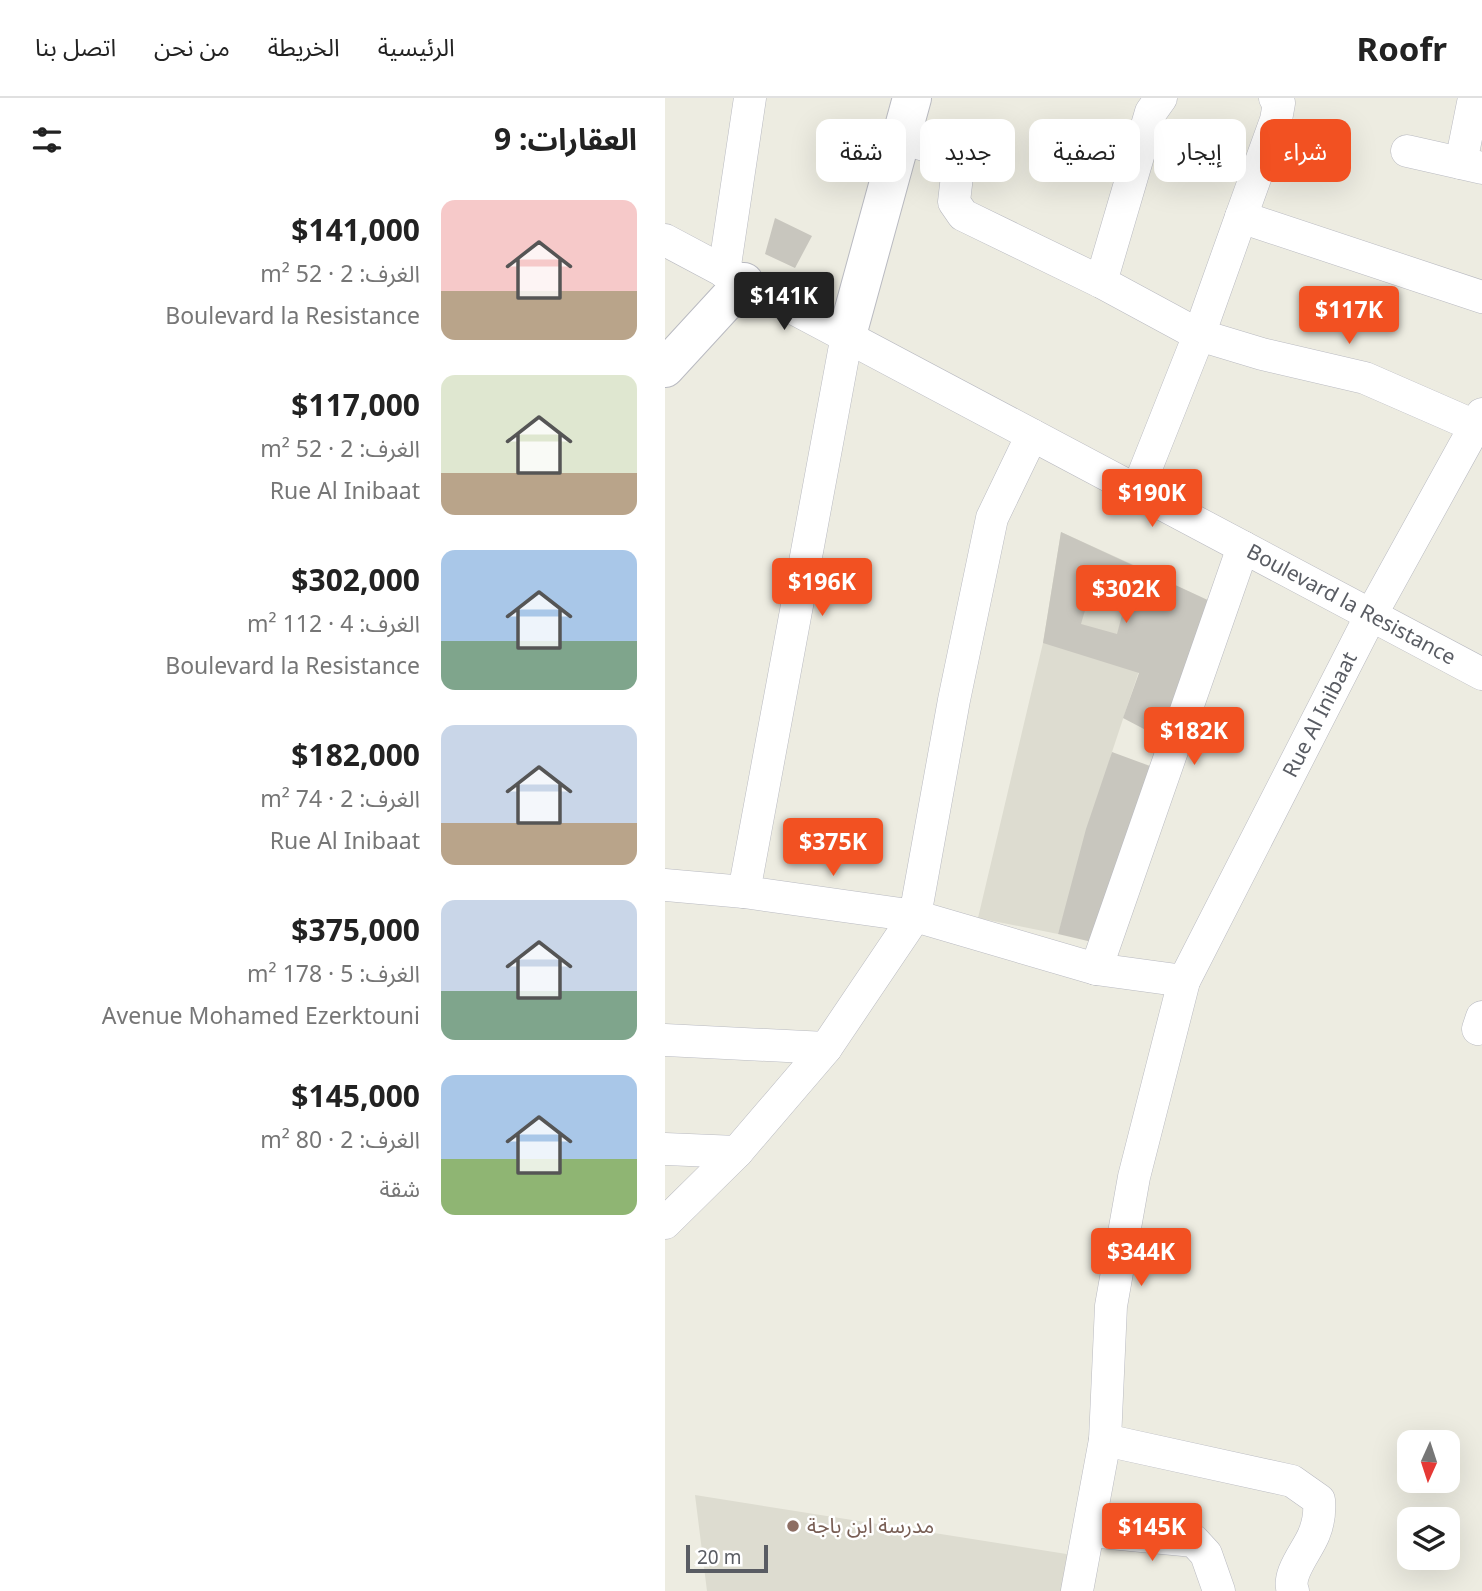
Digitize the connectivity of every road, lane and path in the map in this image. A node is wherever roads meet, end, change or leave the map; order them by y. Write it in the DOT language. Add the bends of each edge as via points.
graph roads {
  1 [pos="750,98"];
  2 [pos="912,98"];
  3 [pos="1161,98"];
  4 [pos="1275,98"];
  5 [pos="1473,98"];
  6 [pos="906,122"];
  7 [pos="906,139"];
  8 [pos="1407,151"];
  9 [pos="1472,165"];
  10 [pos="890,182"];
  11 [pos="1241,217"];
  12 [pos="665,240"];
  13 [pos="734,277"];
  14 [pos="1101,282"];
  15 [pos="1482,297"];
  16 [pos="847,335"];
  17 [pos="1199,335"];
  18 [pos="665,368"];
  19 [pos="1479,420"];
  20 [pos="1032,435"];
  21 [pos="1137,491"];
  22 [pos="1243,547"];
  23 [pos="1371,615"];
  24 [pos="1482,674"];
  25 [pos="665,885"];
  26 [pos="744,892"];
  27 [pos="915,916"];
  28 [pos="1096,969"];
  29 [pos="1184,981"];
  30 [pos="665,1040"];
  31 [pos="826,1048"];
  32 [pos="665,1149"];
  33 [pos="737,1152"];
  34 [pos="665,1223"];
  35 [pos="1105,1440"];
  36 [pos="1090,1531"];
  37 [pos="1077,1591"];
  38 [pos="1219,1591"];
  39 [pos="1293,1591"];
  1 -- 13 [label="street"];
  2 -- 6 [label="street"];
  3 -- 14 [label="street" via="1151,112"];
  4 -- 11 [label="street" via="1279,103 1276,120"];
  5 -- 9 [label="street"];
  7 -- 14 [label="street" via="953,154 958,167 954,202 963,215"];
  8 -- 9 [label="street"];
  10 -- 16 [label="street"];
  11 -- 15 [label="street"];
  11 -- 17 [label="street"];
  12 -- 13 [label="street, Boulevard la Resistance"];
  13 -- 16 [label="street, Boulevard la Resistance"];
  13 -- 18 [label="street"];
  14 -- 17 [label="street"];
  16 -- 20 [label="street, Boulevard la Resistance"];
  16 -- 26 [label="street"];
  17 -- 19 [label="street" via="1365,378"];
  17 -- 21 [label="street"];
  19 -- 23 [label="street, Rue Al Inibaat"];
  20 -- 21 [label="street, Boulevard la Resistance"];
  20 -- 27 [label="street" via="992,518"];
  21 -- 22 [label="street, Boulevard la Resistance"];
  22 -- 23 [label="street, Boulevard la Resistance"];
  22 -- 28 [label="street"];
  23 -- 24 [label="street, Boulevard la Resistance"];
  23 -- 29 [label="street, Rue Al Inibaat"];
  25 -- 26 [label="street"];
  26 -- 27 [label="street"];
  27 -- 28 [label="street"];
  27 -- 31 [label="street"];
  28 -- 29 [label="street"];
  29 -- 35 [label="street, Rue Al Inibaat" via="1134,1177 1111,1306"];
  30 -- 31 [label="street"];
  31 -- 33 [label="street"];
  32 -- 33 [label="street"];
  33 -- 34 [label="street"];
  35 -- 36 [label="street, Rue Al Inibaat"];
  35 -- 39 [label="street" via="1292,1481 1307,1489 1319,1500 1320,1516 1293,1575"];
  36 -- 37 [label="street, Rue Al Inibaat"];
  36 -- 38 [label="street" via="1194,1541 1206,1554"];
}
